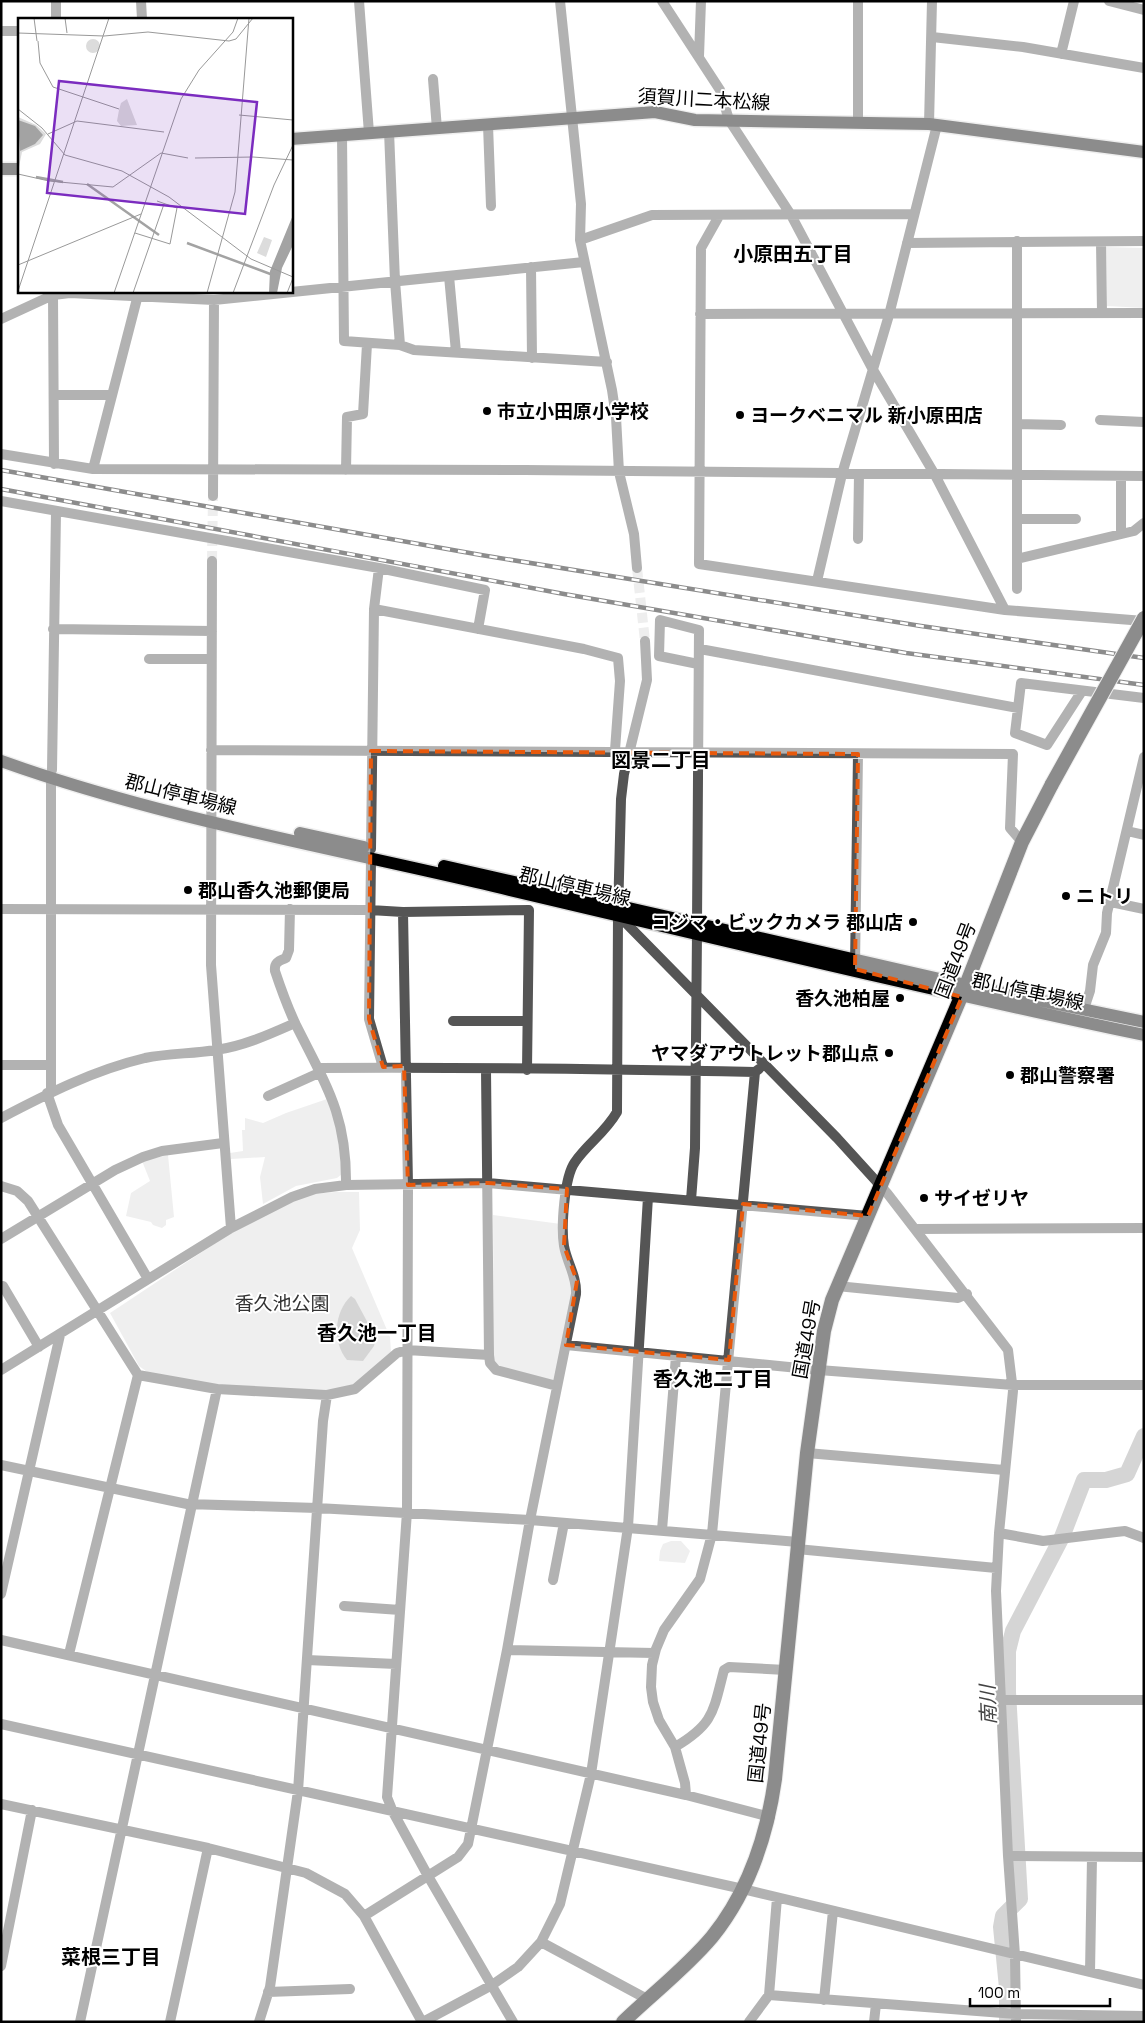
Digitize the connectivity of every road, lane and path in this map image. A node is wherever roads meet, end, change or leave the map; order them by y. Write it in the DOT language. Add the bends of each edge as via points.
graph roads {
  1 [pos="56,1"];
  2 [pos="141,1"];
  3 [pos="359,1"];
  4 [pos="560,1"];
  5 [pos="662,1"];
  6 [pos="701,1"];
  7 [pos="858,1"];
  8 [pos="932,1"];
  9 [pos="1074,1"];
  10 [pos="1110,1"];
  11 [pos="1144,10"];
  12 [pos="56,18"];
  13 [pos="142,18"];
  14 [pos="1,31"];
  15 [pos="18,31"];
  16 [pos="932,37"];
  17 [pos="1061,54"];
  18 [pos="699,56"];
  19 [pos="1144,68"];
  20 [pos="433,78"];
  21 [pos="572,119"];
  22 [pos="729,120"];
  23 [pos="858,123"];
  24 [pos="488,125"];
  25 [pos="933,125"];
  26 [pos="437,129"];
  27 [pos="389,131"];
  28 [pos="369,133"];
  29 [pos="342,135"];
  30 [pos="292,139"];
  31 [pos="1144,152"];
  32 [pos="18,169"];
  33 [pos="1,170"];
  34 [pos="491,206"];
  35 [pos="914,214"];
  36 [pos="791,215"];
  37 [pos="720,216"];
  38 [pos="580,240"];
  39 [pos="1018,241"];
  40 [pos="1144,241"];
  41 [pos="1102,242"];
  42 [pos="907,243"];
  43 [pos="584,262"];
  44 [pos="531,267"];
  45 [pos="448,276"];
  46 [pos="395,282"];
  47 [pos="345,287"];
  48 [pos="139,294"];
  49 [pos="52,295"];
  50 [pos="214,300"];
  51 [pos="1102,312"];
  52 [pos="1017,313"];
  53 [pos="1144,313"];
  54 [pos="700,314"];
  55 [pos="843,314"];
  56 [pos="889,315"];
  57 [pos="1,319"];
  58 [pos="367,344"];
  59 [pos="400,345"];
  60 [pos="456,352"];
  61 [pos="532,358"];
  62 [pos="607,362"];
  63 [pos="872,368"];
  64 [pos="54,395"];
  65 [pos="111,395"];
  66 [pos="1100,420"];
  67 [pos="1144,422"];
  68 [pos="1017,424"];
  69 [pos="1062,425"];
  70 [pos="1,454"];
  71 [pos="54,464"];
  72 [pos="93,468"];
  73 [pos="212,470"];
  74 [pos="346,470"];
  75 [pos="699,471"];
  76 [pos="619,472"];
  77 [pos="842,474"];
  78 [pos="859,474"];
  79 [pos="1017,474"];
  80 [pos="935,475"];
  81 [pos="1121,476"];
  82 [pos="1144,476"];
  83 [pos="213,496"];
  84 [pos="1,501"];
  85 [pos="56,512"];
  86 [pos="1017,519"];
  87 [pos="1076,519"];
  88 [pos="1144,523"];
  89 [pos="1121,534"];
  90 [pos="858,539"];
  91 [pos="1017,559"];
  92 [pos="212,561"];
  93 [pos="379,568"];
  94 [pos="637,568"];
  95 [pos="817,581"];
  96 [pos="1016,589"];
  97 [pos="374,609"];
  98 [pos="1006,610"];
  99 [pos="1144,619"];
  100 [pos="53,629"];
  101 [pos="478,629"];
  102 [pos="212,631"];
  103 [pos="645,641"];
  104 [pos="700,649"];
  105 [pos="149,659"];
  106 [pos="211,659"];
  107 [pos="698,664"];
  108 [pos="1082,691"];
  109 [pos="1144,698"];
  110 [pos="1018,708"];
  111 [pos="211,750"];
  112 [pos="615,750"];
  113 [pos="1,752"];
  114 [pos="371,752"];
  115 [pos="630,752"];
  116 [pos="698,752"];
  117 [pos="858,754"];
  118 [pos="1144,757"];
  119 [pos="1,761"];
  120 [pos="51,774"];
  121 [pos="212,818"];
  122 [pos="1127,832"];
  123 [pos="1144,835"];
  124 [pos="1022,842"];
  125 [pos="371,854"];
  126 [pos="1111,902"];
  127 [pos="51,908"];
  128 [pos="1,909"];
  129 [pos="211,909"];
  130 [pos="290,909"];
  131 [pos="1144,909"];
  132 [pos="370,910"];
  133 [pos="619,911"];
  134 [pos="403,912"];
  135 [pos="697,929"];
  136 [pos="855,965"];
  137 [pos="964,991"];
  138 [pos="697,995"];
  139 [pos="1084,1009"];
  140 [pos="453,1021"];
  141 [pos="527,1021"];
  142 [pos="1144,1022"];
  143 [pos="295,1023"];
  144 [pos="1144,1035"];
  145 [pos="217,1050"];
  146 [pos="1,1065"];
  147 [pos="50,1065"];
  148 [pos="765,1065"];
  149 [pos="404,1066"];
  150 [pos="383,1067"];
  151 [pos="616,1069"];
  152 [pos="320,1070"];
  153 [pos="486,1070"];
  154 [pos="527,1070"];
  155 [pos="696,1071"];
  156 [pos="755,1072"];
  157 [pos="49,1092"];
  158 [pos="268,1096"];
  159 [pos="1,1118"];
  160 [pos="223,1143"];
  161 [pos="92,1183"];
  162 [pos="488,1183"];
  163 [pos="880,1184"];
  164 [pos="346,1185"];
  165 [pos="408,1185"];
  166 [pos="1,1186"];
  167 [pos="567,1189"];
  168 [pos="648,1197"];
  169 [pos="691,1200"];
  170 [pos="744,1204"];
  171 [pos="39,1216"];
  172 [pos="868,1216"];
  173 [pos="230,1228"];
  174 [pos="1144,1228"];
  175 [pos="916,1229"];
  176 [pos="1,1240"];
  177 [pos="148,1279"];
  178 [pos="2,1286"];
  179 [pos="836,1286"];
  180 [pos="967,1294"];
  181 [pos="97,1311"];
  182 [pos="60,1335"];
  183 [pos="566,1345"];
  184 [pos="39,1348"];
  185 [pos="407,1350"];
  186 [pos="640,1353"];
  187 [pos="489,1355"];
  188 [pos="676,1356"];
  189 [pos="729,1360"];
  190 [pos="1,1370"];
  191 [pos="819,1370"];
  192 [pos="138,1374"];
  193 [pos="1144,1384"];
  194 [pos="1013,1385"];
  195 [pos="557,1386"];
  196 [pos="217,1389"];
  197 [pos="328,1395"];
  198 [pos="807,1453"];
  199 [pos="1,1465"];
  200 [pos="1004,1470"];
  201 [pos="29,1471"];
  202 [pos="111,1488"];
  203 [pos="193,1504"];
  204 [pos="317,1508"];
  205 [pos="407,1512"];
  206 [pos="530,1520"];
  207 [pos="564,1523"];
  208 [pos="628,1528"];
  209 [pos="662,1530"];
  210 [pos="998,1533"];
  211 [pos="712,1534"];
  212 [pos="1144,1538"];
  213 [pos="798,1546"];
  214 [pos="996,1568"];
  215 [pos="553,1580"];
  216 [pos="1,1594"];
  217 [pos="344,1606"];
  218 [pos="400,1610"];
  219 [pos="1,1640"];
  220 [pos="507,1650"];
  221 [pos="609,1652"];
  222 [pos="654,1653"];
  223 [pos="69,1654"];
  224 [pos="307,1660"];
  225 [pos="396,1664"];
  226 [pos="786,1670"];
  227 [pos="156,1675"];
  228 [pos="1000,1700"];
  229 [pos="1144,1700"];
  230 [pos="304,1708"];
  231 [pos="1,1724"];
  232 [pos="392,1728"];
  233 [pos="675,1747"];
  234 [pos="487,1750"];
  235 [pos="140,1755"];
  236 [pos="591,1774"];
  237 [pos="298,1791"];
  238 [pos="686,1795"];
  239 [pos="1,1804"];
  240 [pos="32,1810"];
  241 [pos="393,1812"];
  242 [pos="770,1817"];
  243 [pos="471,1829"];
  244 [pos="123,1830"];
  245 [pos="208,1848"];
  246 [pos="573,1852"];
  247 [pos="1008,1856"];
  248 [pos="1144,1857"];
  249 [pos="1092,1858"];
  250 [pos="288,1868"];
  251 [pos="428,1876"];
  252 [pos="743,1889"];
  253 [pos="777,1898"];
  254 [pos="833,1911"];
  255 [pos="364,1916"];
  256 [pos="541,1942"];
  257 [pos="1015,1955"];
  258 [pos="1,1966"];
  259 [pos="1090,1972"];
  260 [pos="492,1985"];
  261 [pos="1144,1985"];
  262 [pos="350,1989"];
  263 [pos="268,1992"];
  264 [pos="769,1995"];
  265 [pos="647,2000"];
  266 [pos="824,2000"];
  267 [pos="876,2004"];
  268 [pos="1144,2016"];
  269 [pos="1016,2018"];
  270 [pos="80,2022"];
  271 [pos="170,2022"];
  272 [pos="259,2022"];
  273 [pos="422,2022"];
  274 [pos="512,2022"];
  275 [pos="623,2022"];
  276 [pos="749,2022"];
  277 [pos="874,2022"];
  1 -- 12 [label="street"];
  2 -- 13 [label="street"];
  3 -- 28 [label="street"];
  4 -- 21 [label="street"];
  5 -- 18 [label="street"];
  6 -- 18 [label="street"];
  7 -- 23 [label="street"];
  8 -- 16 [label="street"];
  9 -- 17 [label="street"];
  10 -- 11 [label="street"];
  14 -- 15 [label="street"];
  16 -- 17 [label="street"];
  16 -- 25 [label="street"];
  17 -- 19 [label="street"];
  18 -- 22 [label="street" via="720,90"];
  20 -- 26 [label="street"];
  21 -- 22 [label="main road, 須賀川二本松線" via="655,112 695,120"];
  21 -- 24 [label="main road, 須賀川二本松線"];
  21 -- 38 [label="street" via="581,204"];
  22 -- 23 [label="main road, 須賀川二本松線"];
  22 -- 36 [label="street"];
  23 -- 25 [label="main road, 須賀川二本松線"];
  24 -- 26 [label="main road, 須賀川二本松線"];
  24 -- 34 [label="street"];
  25 -- 31 [label="main road, 須賀川二本松線"];
  25 -- 35 [label="street"];
  26 -- 27 [label="main road, 須賀川二本松線"];
  27 -- 28 [label="main road, 須賀川二本松線"];
  27 -- 46 [label="street"];
  28 -- 29 [label="main road, 須賀川二本松線"];
  29 -- 30 [label="main road, 須賀川二本松線"];
  29 -- 47 [label="street"];
  32 -- 33 [label="main road"];
  35 -- 36 [label="street"];
  35 -- 42 [label="street"];
  36 -- 37 [label="street"];
  36 -- 55 [label="street"];
  37 -- 38 [label="street" via="652,215"];
  37 -- 54 [label="street" via="700,248"];
  38 -- 43 [label="street"];
  39 -- 41 [label="street"];
  39 -- 42 [label="street"];
  39 -- 52 [label="street"];
  40 -- 41 [label="street"];
  41 -- 51 [label="street"];
  42 -- 56 [label="street"];
  43 -- 44 [label="street"];
  43 -- 62 [label="street"];
  44 -- 45 [label="street"];
  44 -- 61 [label="street"];
  45 -- 46 [label="street"];
  45 -- 60 [label="street"];
  46 -- 47 [label="street"];
  46 -- 59 [label="street"];
  47 -- 50 [label="street"];
  47 -- 58 [label="street" via="344,341"];
  48 -- 49 [label="street"];
  48 -- 50 [label="street"];
  48 -- 65 [label="street"];
  49 -- 57 [label="street"];
  49 -- 64 [label="street"];
  50 -- 73 [label="street"];
  51 -- 52 [label="street"];
  51 -- 53 [label="street"];
  52 -- 56 [label="street"];
  52 -- 68 [label="street"];
  54 -- 55 [label="street"];
  54 -- 75 [label="street"];
  55 -- 56 [label="street"];
  55 -- 63 [label="street"];
  56 -- 63 [label="street"];
  58 -- 59 [label="street"];
  58 -- 74 [label="street" via="363,414 347,417"];
  59 -- 60 [label="street" via="414,350"];
  60 -- 61 [label="street"];
  61 -- 62 [label="street"];
  62 -- 76 [label="street" via="616,417"];
  63 -- 77 [label="street"];
  63 -- 80 [label="street"];
  64 -- 65 [label="street"];
  64 -- 71 [label="street"];
  65 -- 72 [label="street"];
  66 -- 67 [label="street"];
  68 -- 69 [label="street"];
  68 -- 79 [label="street"];
  70 -- 71 [label="street"];
  71 -- 72 [label="street"];
  72 -- 73 [label="street"];
  73 -- 74 [label="street"];
  73 -- 83 [label="street"];
  74 -- 76 [label="street"];
  75 -- 76 [label="street"];
  75 -- 77 [label="street"];
  75 -- 95 [label="street" via="699,564"];
  76 -- 94 [label="street" via="634,534"];
  77 -- 78 [label="street"];
  77 -- 95 [label="street"];
  78 -- 80 [label="street"];
  78 -- 90 [label="street"];
  79 -- 80 [label="street"];
  79 -- 81 [label="street"];
  79 -- 86 [label="street"];
  80 -- 98 [label="street"];
  81 -- 82 [label="street"];
  81 -- 89 [label="street"];
  84 -- 85 [label="street"];
  85 -- 93 [label="street"];
  85 -- 100 [label="street"];
  86 -- 87 [label="street"];
  86 -- 91 [label="street"];
  88 -- 89 [label="street" via="1134,531"];
  89 -- 91 [label="street"];
  91 -- 96 [label="street"];
  92 -- 102 [label="street"];
  93 -- 97 [label="street"];
  93 -- 101 [label="street" via="484,590"];
  95 -- 98 [label="street"];
  97 -- 101 [label="street"];
  97 -- 114 [label="street"];
  98 -- 99 [label="street"];
  99 -- 124 [label="highway, 国道49号, bridge"];
  100 -- 102 [label="street"];
  100 -- 120 [label="street"];
  101 -- 112 [label="street" via="618,658 620,681"];
  102 -- 106 [label="street"];
  103 -- 115 [label="street" via="647,680"];
  104 -- 107 [label="street"];
  104 -- 107 [label="street" via="699,630 660,620 659,656"];
  104 -- 110 [label="street"];
  105 -- 106 [label="street"];
  106 -- 111 [label="street"];
  107 -- 116 [label="street"];
  108 -- 109 [label="street"];
  108 -- 110 [label="street" via="1021,683"];
  108 -- 110 [label="street" via="1047,745 1015,733"];
  111 -- 114 [label="street"];
  111 -- 121 [label="street"];
  112 -- 114 [label="street"];
  112 -- 115 [label="street"];
  113 -- 120 [label="main road, 郡山停車場線"];
  114 -- 125 [label="street"];
  115 -- 116 [label="street"];
  115 -- 133 [label="street" via="621,799"];
  116 -- 117 [label="street"];
  116 -- 135 [label="street"];
  117 -- 124 [label="street" via="1013,754 1010,828"];
  117 -- 136 [label="street"];
  118 -- 122 [label="street"];
  119 -- 120 [label="main road, 郡山停車場線"];
  120 -- 121 [label="main road, 郡山停車場線"];
  120 -- 127 [label="street"];
  121 -- 125 [label="main road, 郡山停車場線"];
  121 -- 129 [label="street"];
  122 -- 123 [label="street"];
  122 -- 126 [label="street"];
  124 -- 137 [label="highway, 国道49号"];
  125 -- 132 [label="street"];
  125 -- 133 [label="main road, 郡山停車場線"];
  126 -- 131 [label="street"];
  126 -- 139 [label="street" via="1106,933 1093,965"];
  127 -- 128 [label="street"];
  127 -- 129 [label="street"];
  127 -- 147 [label="street"];
  129 -- 130 [label="street"];
  129 -- 145 [label="street"];
  130 -- 132 [label="street"];
  130 -- 143 [label="street" via="289,950 286,958 274,966 274,971"];
  132 -- 134 [label="street"];
  132 -- 150 [label="street" via="370,1019"];
  133 -- 135 [label="main road, 郡山停車場線"];
  133 -- 138 [label="street"];
  133 -- 151 [label="street"];
  134 -- 141 [label="street" via="529,910"];
  134 -- 149 [label="street"];
  135 -- 136 [label="main road, 郡山停車場線"];
  135 -- 138 [label="street"];
  136 -- 137 [label="main road, 郡山停車場線"];
  137 -- 139 [label="main road, 郡山停車場線"];
  137 -- 144 [label="main road, 郡山停車場線"];
  137 -- 163 [label="highway, 国道49号"];
  138 -- 148 [label="street"];
  138 -- 155 [label="street"];
  139 -- 142 [label="main road, 郡山停車場線"];
  140 -- 141 [label="street"];
  141 -- 154 [label="street"];
  143 -- 145 [label="street" via="261,1039"];
  143 -- 152 [label="street"];
  145 -- 157 [label="street" via="144,1058"];
  145 -- 160 [label="street"];
  146 -- 147 [label="street"];
  147 -- 157 [label="street"];
  148 -- 156 [label="street"];
  148 -- 163 [label="street"];
  149 -- 150 [label="street"];
  149 -- 153 [label="street"];
  149 -- 165 [label="street"];
  150 -- 152 [label="street"];
  151 -- 154 [label="street"];
  151 -- 155 [label="street"];
  151 -- 167 [label="street" via="617,1112 599,1138 575,1162"];
  152 -- 158 [label="street"];
  152 -- 164 [label="street" via="332,1094 342,1131"];
  153 -- 154 [label="street"];
  153 -- 162 [label="street"];
  155 -- 156 [label="street"];
  155 -- 169 [label="street"];
  156 -- 170 [label="street"];
  157 -- 159 [label="street"];
  157 -- 161 [label="street" via="58,1125"];
  160 -- 161 [label="street" via="162,1151"];
  160 -- 173 [label="street"];
  161 -- 171 [label="street"];
  161 -- 177 [label="street"];
  162 -- 165 [label="street"];
  162 -- 167 [label="street"];
  162 -- 187 [label="street"];
  163 -- 172 [label="highway, 国道49号"];
  163 -- 175 [label="street"];
  164 -- 165 [label="street"];
  164 -- 173 [label="street" via="315,1189 292,1197"];
  165 -- 185 [label="street"];
  166 -- 171 [label="street" via="17,1190"];
  167 -- 168 [label="street"];
  167 -- 183 [label="street" via="564,1246 577,1281"];
  168 -- 169 [label="street"];
  168 -- 186 [label="street"];
  169 -- 170 [label="street"];
  170 -- 172 [label="street"];
  170 -- 189 [label="street"];
  171 -- 176 [label="street"];
  171 -- 181 [label="street"];
  172 -- 179 [label="highway, 国道49号"];
  173 -- 177 [label="street"];
  174 -- 175 [label="street"];
  175 -- 180 [label="street"];
  177 -- 181 [label="street"];
  178 -- 184 [label="street"];
  179 -- 180 [label="street" via="958,1298"];
  179 -- 191 [label="highway, 国道49号" via="826,1320"];
  180 -- 194 [label="street" via="1008,1350"];
  181 -- 182 [label="street"];
  181 -- 192 [label="street"];
  182 -- 184 [label="street"];
  182 -- 201 [label="street"];
  183 -- 186 [label="street"];
  183 -- 195 [label="street"];
  184 -- 190 [label="street"];
  185 -- 187 [label="street"];
  185 -- 197 [label="street" via="397,1353 355,1390"];
  185 -- 205 [label="street"];
  186 -- 188 [label="street"];
  186 -- 208 [label="street"];
  187 -- 195 [label="street" via="496,1370"];
  188 -- 189 [label="street"];
  188 -- 209 [label="street"];
  189 -- 191 [label="street"];
  189 -- 211 [label="street"];
  191 -- 194 [label="street"];
  191 -- 198 [label="highway, 国道49号"];
  192 -- 196 [label="street"];
  192 -- 202 [label="street"];
  193 -- 194 [label="street"];
  194 -- 200 [label="street"];
  195 -- 206 [label="street"];
  196 -- 197 [label="street"];
  196 -- 203 [label="street"];
  197 -- 204 [label="street"];
  198 -- 200 [label="street"];
  198 -- 213 [label="highway, 国道49号"];
  199 -- 201 [label="street"];
  200 -- 210 [label="street"];
  201 -- 202 [label="street"];
  201 -- 216 [label="street"];
  202 -- 203 [label="street"];
  202 -- 223 [label="street"];
  203 -- 204 [label="street"];
  203 -- 227 [label="street"];
  204 -- 205 [label="street"];
  204 -- 224 [label="street"];
  205 -- 206 [label="street"];
  205 -- 218 [label="street"];
  206 -- 207 [label="street"];
  206 -- 220 [label="street"];
  207 -- 208 [label="street"];
  207 -- 215 [label="street"];
  208 -- 209 [label="street"];
  208 -- 221 [label="street"];
  209 -- 211 [label="street"];
  210 -- 212 [label="street" via="1043,1541 1116,1532"];
  210 -- 214 [label="street"];
  211 -- 213 [label="street"];
  211 -- 222 [label="street" via="700,1579 664,1630"];
  213 -- 214 [label="street"];
  213 -- 226 [label="highway, 国道49号"];
  214 -- 228 [label="street"];
  217 -- 218 [label="street"];
  218 -- 225 [label="street"];
  219 -- 223 [label="street"];
  220 -- 221 [label="street"];
  220 -- 234 [label="street"];
  221 -- 222 [label="street"];
  221 -- 236 [label="street"];
  222 -- 233 [label="street" via="653,1702 659,1720"];
  223 -- 227 [label="street"];
  224 -- 225 [label="street"];
  224 -- 230 [label="street"];
  225 -- 232 [label="street"];
  226 -- 233 [label="street" via="729,1666 724,1670 711,1717 698,1732"];
  226 -- 242 [label="highway, 国道49号"];
  227 -- 230 [label="street"];
  227 -- 235 [label="street"];
  228 -- 229 [label="street"];
  228 -- 247 [label="street"];
  230 -- 232 [label="street"];
  230 -- 237 [label="street"];
  231 -- 235 [label="street"];
  232 -- 234 [label="street"];
  232 -- 241 [label="street" via="387,1797"];
  233 -- 238 [label="street"];
  234 -- 236 [label="street"];
  234 -- 243 [label="street"];
  235 -- 237 [label="street"];
  235 -- 244 [label="street"];
  236 -- 238 [label="street"];
  236 -- 246 [label="street"];
  237 -- 241 [label="street"];
  237 -- 250 [label="street"];
  238 -- 242 [label="street"];
  239 -- 240 [label="street"];
  240 -- 244 [label="street"];
  240 -- 258 [label="street"];
  241 -- 243 [label="street"];
  241 -- 251 [label="street"];
  242 -- 252 [label="highway, 国道49号"];
  243 -- 246 [label="street"];
  243 -- 251 [label="street" via="462,1854"];
  244 -- 245 [label="street"];
  244 -- 270 [label="street"];
  245 -- 250 [label="street"];
  245 -- 271 [label="street"];
  246 -- 252 [label="street"];
  246 -- 256 [label="street" via="560,1904"];
  247 -- 249 [label="street"];
  247 -- 257 [label="street"];
  248 -- 249 [label="street"];
  249 -- 259 [label="street"];
  250 -- 255 [label="street" via="306,1873 345,1894"];
  250 -- 263 [label="street"];
  251 -- 255 [label="street"];
  251 -- 260 [label="street"];
  252 -- 253 [label="street"];
  252 -- 265 [label="highway, 国道49号" via="711,1938"];
  253 -- 254 [label="street"];
  253 -- 264 [label="street"];
  254 -- 257 [label="street"];
  254 -- 266 [label="street"];
  255 -- 273 [label="street"];
  256 -- 260 [label="street" via="518,1966"];
  256 -- 265 [label="street"];
  257 -- 259 [label="street"];
  257 -- 269 [label="street"];
  259 -- 261 [label="street"];
  260 -- 273 [label="street"];
  260 -- 274 [label="street"];
  262 -- 263 [label="street"];
  263 -- 272 [label="street"];
  264 -- 266 [label="street"];
  264 -- 276 [label="street"];
  265 -- 275 [label="highway, 国道49号"];
  266 -- 267 [label="street"];
  267 -- 269 [label="street"];
  267 -- 277 [label="street"];
  268 -- 269 [label="street"];
}
